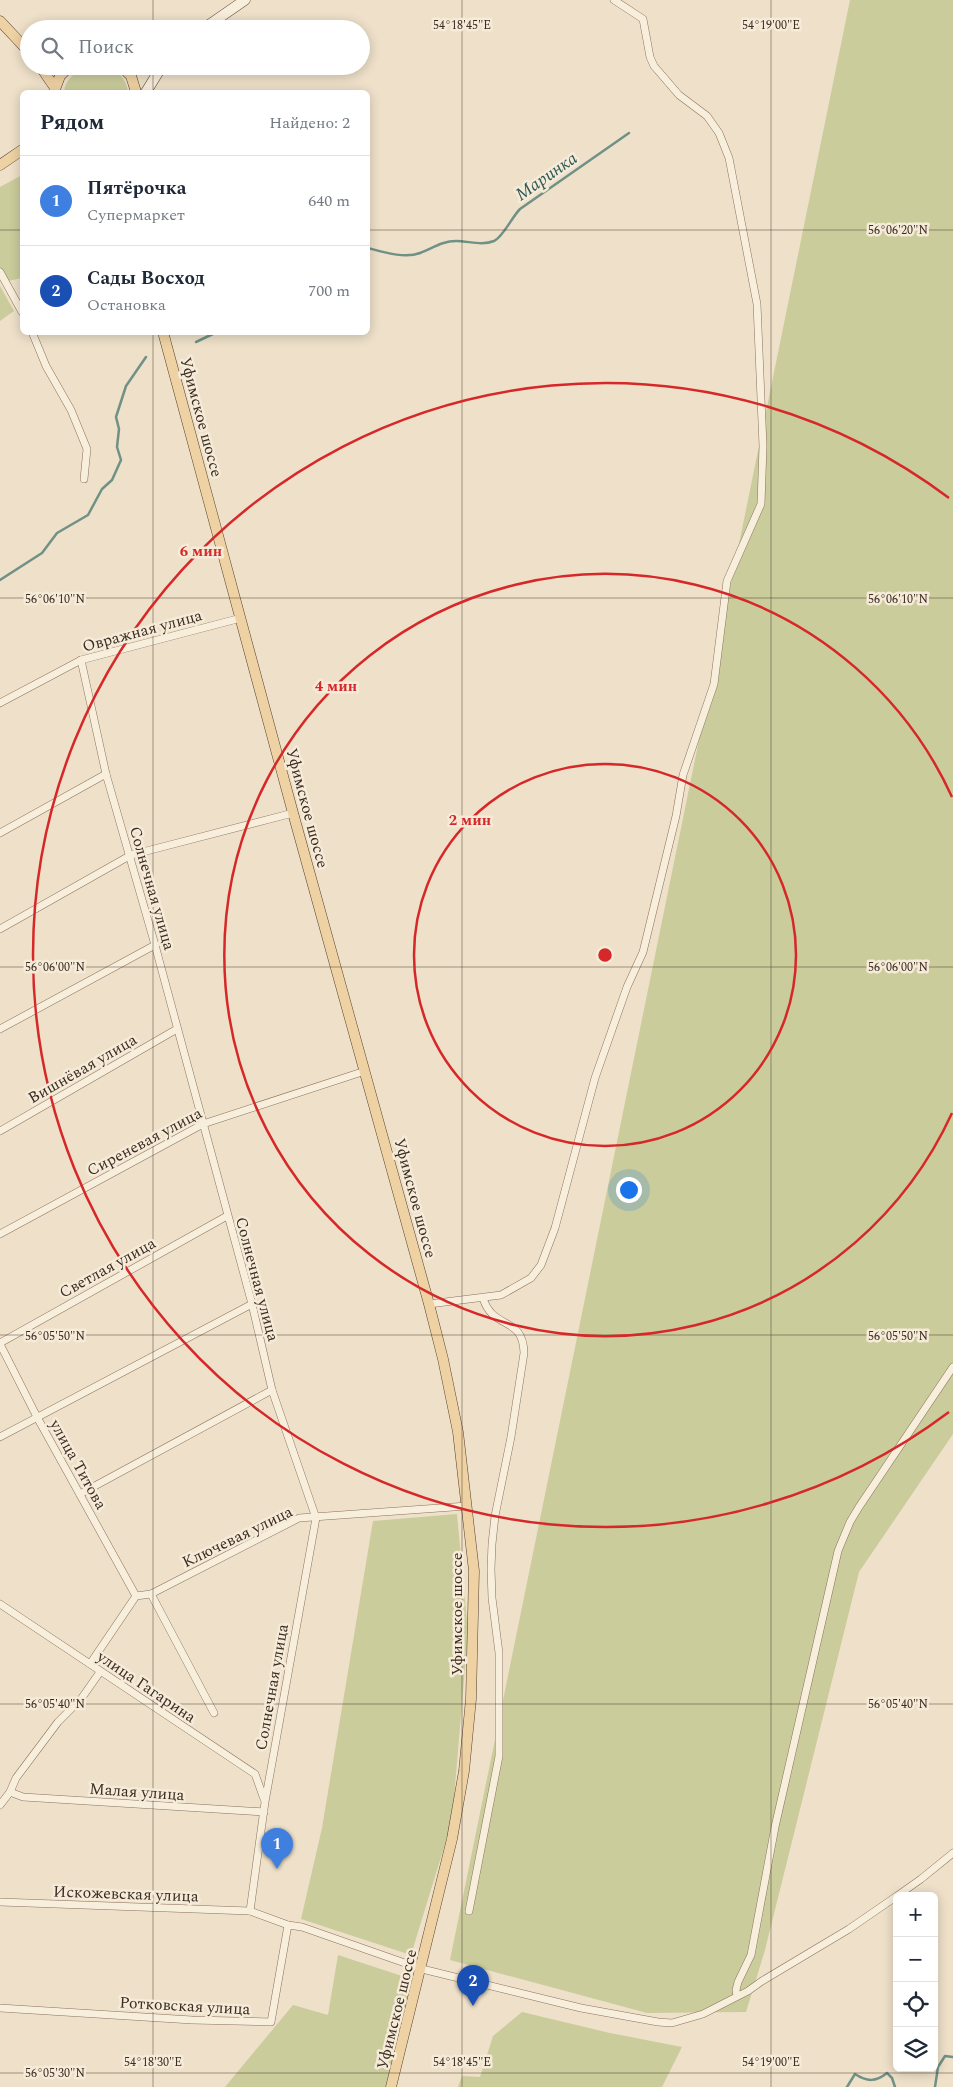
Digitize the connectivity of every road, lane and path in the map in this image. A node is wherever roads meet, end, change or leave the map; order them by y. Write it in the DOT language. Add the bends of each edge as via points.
graph roads {
  1 [pos="245,0"];
  2 [pos="614,0"];
  3 [pos="216,20"];
  4 [pos="3,24"];
  5 [pos="20,34"];
  6 [pos="20,42"];
  7 [pos="46,75"];
  8 [pos="61,75"];
  9 [pos="129,75"];
  10 [pos="156,75"];
  11 [pos="55,90"];
  12 [pos="135,90"];
  13 [pos="147,90"];
  14 [pos="20,151"];
  15 [pos="0,165"];
  16 [pos="0,272"];
  17 [pos="20,308"];
  18 [pos="33,335"];
  19 [pos="164,335"];
  20 [pos="84,479"];
  21 [pos="241,618"];
  22 [pos="81,660"];
  23 [pos="0,703"];
  24 [pos="106,774"];
  25 [pos="293,813"];
  26 [pos="0,834"];
  27 [pos="131,855"];
  28 [pos="0,929"];
  29 [pos="155,945"];
  30 [pos="0,1029"];
  31 [pos="177,1029"];
  32 [pos="365,1071"];
  33 [pos="202,1124"];
  34 [pos="0,1131"];
  35 [pos="227,1216"];
  36 [pos="0,1234"];
  37 [pos="483,1298"];
  38 [pos="252,1304"];
  39 [pos="430,1304"];
  40 [pos="0,1343"];
  41 [pos="953,1367"];
  42 [pos="272,1390"];
  43 [pos="37,1417"];
  44 [pos="0,1437"];
  45 [pos="80,1494"];
  46 [pos="467,1506"];
  47 [pos="316,1518"];
  48 [pos="151,1594"];
  49 [pos="136,1596"];
  50 [pos="0,1604"];
  51 [pos="90,1664"];
  52 [pos="100,1672"];
  53 [pos="214,1713"];
  54 [pos="10,1792"];
  55 [pos="265,1802"];
  56 [pos="0,1805"];
  57 [pos="264,1812"];
  58 [pos="953,1852"];
  59 [pos="903,1892"];
  60 [pos="893,1899"];
  61 [pos="0,1902"];
  62 [pos="250,1911"];
  63 [pos="469,1911"];
  64 [pos="288,1925"];
  65 [pos="422,1968"];
  66 [pos="737,1996"];
  67 [pos="0,2008"];
  68 [pos="392,2087"];
  1 -- 3 [label="main road"];
  2 -- 37 [label="street" via="643,19 654,66 679,94 707,116 719,133 729,158 757,304 763,489 756,517 727,581 714,684 683,775 644,952 627,987 594,1078 555,1228 541,1265 531,1278 501,1295"];
  4 -- 5 [label="main road"];
  4 -- 6 [label="main road"];
  7 -- 11 [label="main road"];
  8 -- 11 [label="main road"];
  9 -- 12 [label="main road"];
  10 -- 13 [label="main road"];
  14 -- 15 [label="main road"];
  16 -- 17 [label="street"];
  18 -- 20 [label="street" via="87,449"];
  19 -- 21 [label="main road, Уфимское шоссе"];
  21 -- 22 [label="street, Овражная улица"];
  21 -- 25 [label="main road, Уфимское шоссе"];
  22 -- 23 [label="street, Овражная улица"];
  22 -- 24 [label="street, Солнечная улица"];
  24 -- 26 [label="street"];
  24 -- 27 [label="street, Солнечная улица"];
  25 -- 27 [label="street"];
  25 -- 32 [label="main road, Уфимское шоссе"];
  27 -- 28 [label="street"];
  27 -- 29 [label="street, Солнечная улица"];
  29 -- 30 [label="street"];
  29 -- 31 [label="street, Солнечная улица"];
  31 -- 33 [label="street, Солнечная улица"];
  31 -- 34 [label="street, Вишнёвая улица"];
  32 -- 33 [label="street, Сиреневая улица"];
  32 -- 39 [label="main road, Уфимское шоссе"];
  33 -- 35 [label="street, Солнечная улица"];
  33 -- 36 [label="street, Сиреневая улица"];
  35 -- 38 [label="street, Солнечная улица"];
  35 -- 40 [label="street, Светлая улица"];
  37 -- 39 [label="street"];
  37 -- 63 [label="street" via="494,1317 519,1331 524,1353 492,1544 492,1598 499,1661 498,1756"];
  38 -- 42 [label="street, Солнечная улица"];
  38 -- 43 [label="street"];
  39 -- 46 [label="main road, Уфимское шоссе" via="458,1432"];
  40 -- 43 [label="street, улица Титова"];
  41 -- 66 [label="street" via="859,1507 838,1551 775,1827 751,1955 738,1982"];
  42 -- 45 [label="street"];
  42 -- 47 [label="street, Солнечная улица"];
  43 -- 44 [label="street"];
  43 -- 45 [label="street, улица Титова"];
  45 -- 49 [label="street, улица Титова"];
  46 -- 47 [label="street, Ключевая улица"];
  46 -- 65 [label="main road, Уфимское шоссе" via="474,1571 470,1708 464,1771"];
  47 -- 48 [label="street, Ключевая улица" via="298,1518"];
  47 -- 55 [label="street, Солнечная улица"];
  48 -- 49 [label="street, Ключевая улица"];
  48 -- 53 [label="street"];
  49 -- 51 [label="street"];
  50 -- 51 [label="street, улица Гагарина"];
  51 -- 52 [label="street, улица Гагарина"];
  52 -- 54 [label="street" via="81,1699 58,1722 16,1778"];
  52 -- 55 [label="street, улица Гагарина" via="255,1774"];
  54 -- 56 [label="street"];
  54 -- 57 [label="street, Малая улица" via="23,1797"];
  55 -- 57 [label="street, Солнечная улица"];
  57 -- 62 [label="street, Солнечная улица"];
  58 -- 59 [label="street, Искожевская улица"];
  60 -- 66 [label="street, Искожевская улица"];
  61 -- 62 [label="street, Искожевская улица"];
  62 -- 64 [label="street, Искожевская улица"];
  64 -- 65 [label="street, Искожевская улица"];
  64 -- 67 [label="street, Ротковская улица" via="271,2022"];
  65 -- 66 [label="street, Искожевская улица" via="581,2008 658,2022 685,2020"];
  65 -- 68 [label="main road, Уфимское шоссе"];
}
